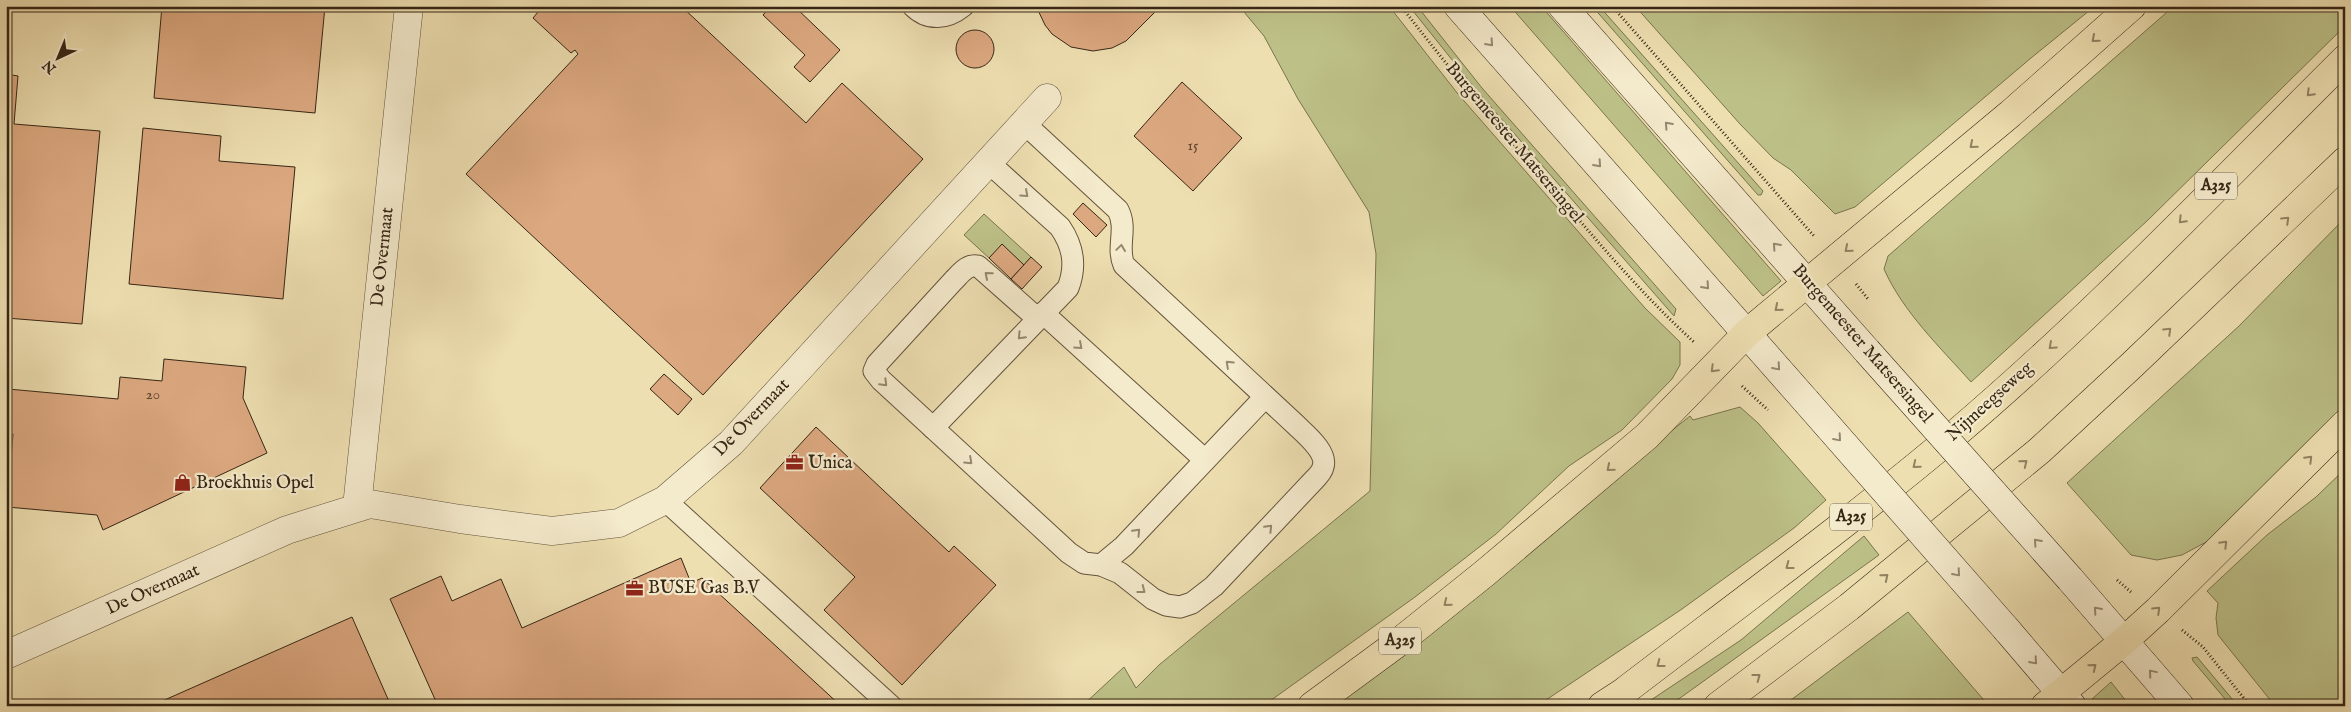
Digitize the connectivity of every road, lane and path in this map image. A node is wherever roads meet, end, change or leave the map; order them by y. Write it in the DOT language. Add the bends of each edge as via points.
graph roads {
  1 [pos="409,6"];
  2 [pos="963,6"];
  3 [pos="1401,6"];
  4 [pos="1458,6"];
  5 [pos="1562,6"];
  6 [pos="1612,6"];
  7 [pos="2132,6"];
  8 [pos="915,9"];
  9 [pos="2345,59"];
  10 [pos="1047,98"];
  11 [pos="1024,123"];
  12 [pos="2345,161"];
  13 [pos="988,162"];
  14 [pos="1835,260"];
  15 [pos="1808,283"];
  16 [pos="1870,302"];
  17 [pos="1041,316"];
  18 [pos="1748,333"];
  19 [pos="1719,364"];
  20 [pos="1265,397"];
  21 [pos="1774,416"];
  22 [pos="2345,424"];
  23 [pos="933,428"];
  24 [pos="1205,460"];
  25 [pos="665,500"];
  26 [pos="357,507"];
  27 [pos="1101,565"];
  28 [pos="2124,641"];
  29 [pos="6,655"];
  30 [pos="2059,701"];
  31 [pos="891,706"];
  32 [pos="1312,706"];
  33 [pos="1602,706"];
  34 [pos="1718,706"];
  35 [pos="2180,706"];
  1 -- 26 [label="main road, De Overmaat"];
  2 -- 8 [label="lane" via="944,17 930,16"];
  3 -- 19 [label="path, Burgemeester Matsersingel" via="1457,77 1648,298"];
  4 -- 18 [label="main road, one-way"];
  15 -- 5 [label="main road, Burgemeester Matsersingel, one-way"];
  6 -- 14 [label="path, Burgemeester Matsersingel"];
  7 -- 14 [label="highway, A325, one-way" via="2010,114"];
  9 -- 33 [label="highway, Nijmeegseweg / A325, one-way" via="2088,314 1955,434 1801,557"];
  10 -- 11 [label="main road, De Overmaat"];
  11 -- 13 [label="main road, De Overmaat"];
  20 -- 11 [label="lane, one-way" via="1124,265 1120,256 1124,224 1118,210"];
  34 -- 12 [label="highway, one-way" via="1849,607 2039,451"];
  13 -- 17 [label="lane, one-way" via="1050,217 1068,239 1072,251 1072,277 1068,288"];
  13 -- 25 [label="main road, De Overmaat" via="731,443"];
  14 -- 15 [label="highway, A325"];
  14 -- 16 [label="path, Burgemeester Matsersingel"];
  15 -- 18 [label="highway, A325, one-way"];
  28 -- 15 [label="main road, Burgemeester Matsersingel, one-way, bridge"];
  17 -- 23 [label="lane, one-way"];
  17 -- 23 [label="lane, one-way" via="978,266 966,268 954,280 874,371"];
  17 -- 24 [label="lane, one-way"];
  18 -- 19 [label="highway, A325"];
  18 -- 30 [label="main road, one-way, bridge" via="2007,630"];
  19 -- 21 [label="path, Burgemeester Matsersingel"];
  19 -- 32 [label="highway, A325, one-way" via="1647,436 1485,573"];
  20 -- 24 [label="lane"];
  27 -- 20 [label="lane, one-way" via="1120,573 1166,605 1180,607 1192,603 1214,586 1323,468 1323,460 1312,441"];
  28 -- 22 [label="highway, one-way"];
  23 -- 27 [label="lane, one-way" via="1070,553 1084,563"];
  27 -- 24 [label="lane, one-way" via="1124,546"];
  25 -- 26 [label="main road, De Overmaat" via="619,523 552,531 370,504"];
  25 -- 31 [label="lane"];
  26 -- 29 [label="main road, De Overmaat" via="287,530"];
  30 -- 28 [label="highway, one-way"];
  35 -- 28 [label="main road, Burgemeester Matsersingel, one-way"];
}
